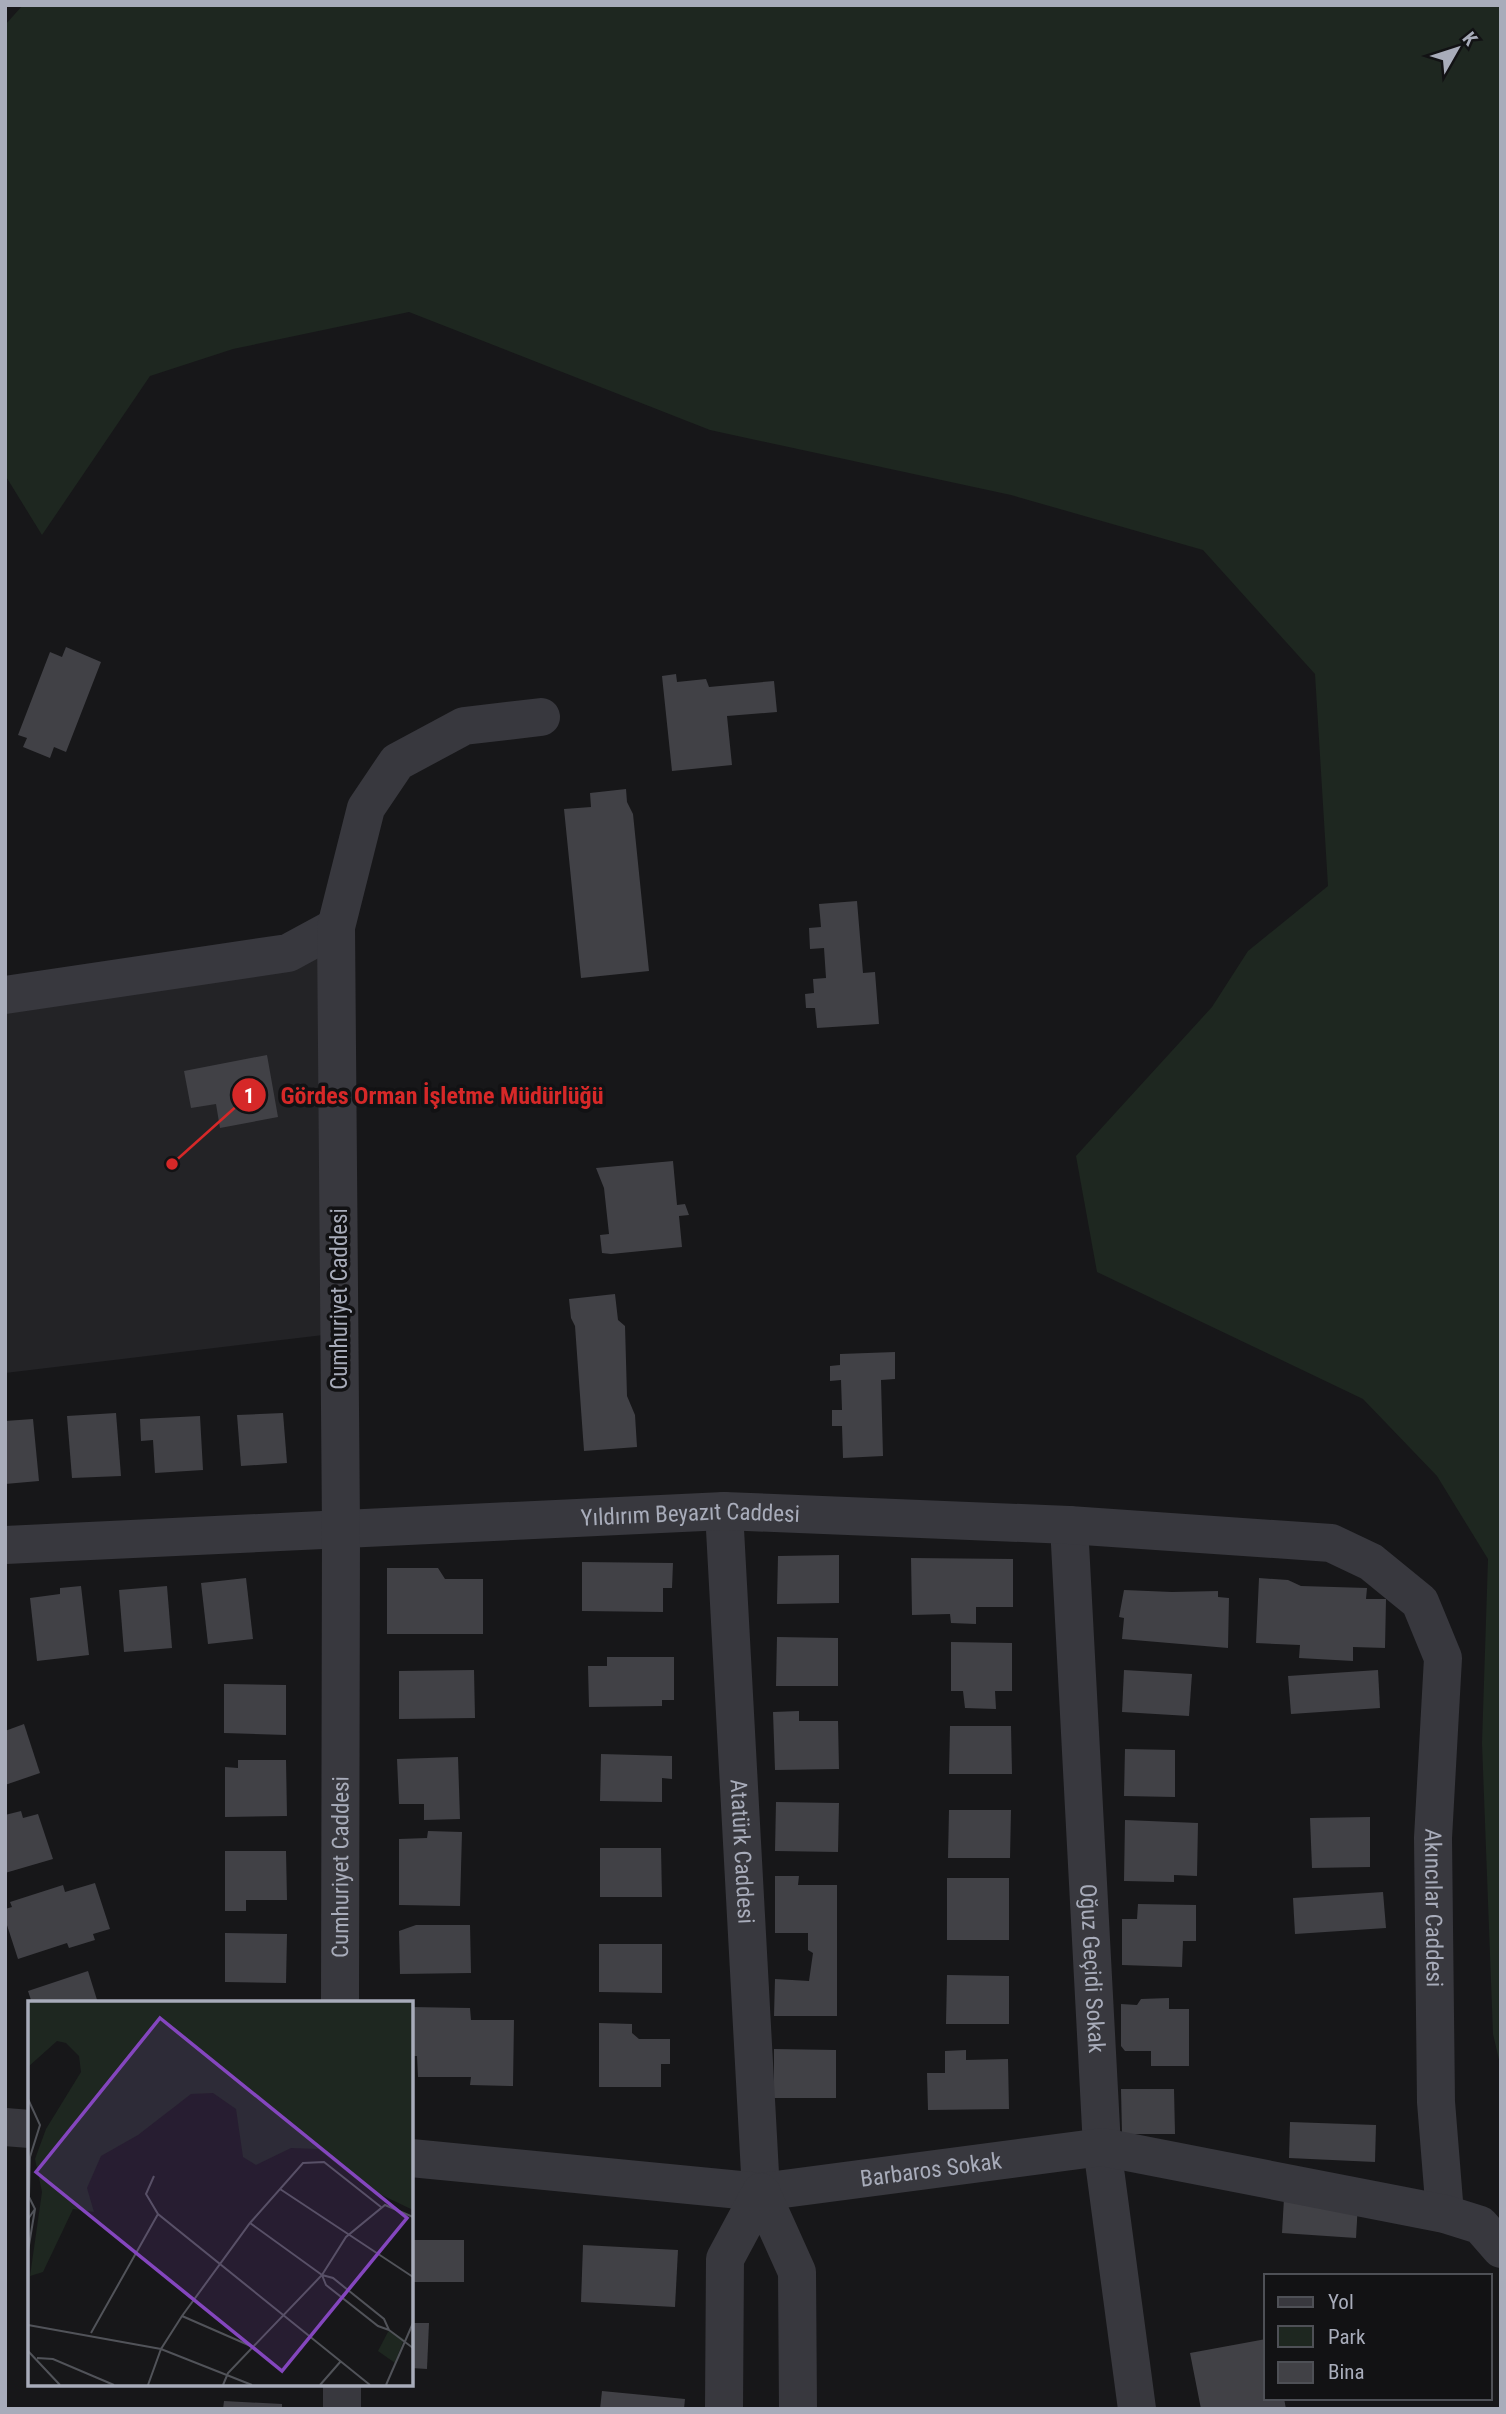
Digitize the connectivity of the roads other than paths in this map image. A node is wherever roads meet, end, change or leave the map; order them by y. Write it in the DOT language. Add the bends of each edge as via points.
graph roads {
  1 [pos="541,717"];
  2 [pos="336,928"];
  3 [pos="5,995"];
  4 [pos="724,1511"];
  5 [pos="1069,1525"];
  6 [pos="341,1528"];
  7 [pos="5,1545"];
  8 [pos="1371,1562"];
  9 [pos="340,2001"];
  10 [pos="5,2127"];
  11 [pos="28,2129"];
  12 [pos="1102,2147"];
  13 [pos="413,2158"];
  14 [pos="761,2192"];
  15 [pos="1445,2214"];
  16 [pos="1501,2249"];
  17 [pos="342,2386"];
  18 [pos="342,2409"];
  19 [pos="724,2409"];
  20 [pos="797,2409"];
  21 [pos="1138,2409"];
  1 -- 2 [label="street, Cumhuriyet Caddesi" via="464,726 397,762 366,808"];
  2 -- 3 [label="street" via="288,953"];
  2 -- 6 [label="street, Cumhuriyet Caddesi"];
  4 -- 5 [label="street, Yıldırım Beyazıt Caddesi"];
  4 -- 6 [label="street, Yıldırım Beyazıt Caddesi"];
  4 -- 14 [label="street, Atatürk Caddesi"];
  5 -- 8 [label="street, Yıldırım Beyazıt Caddesi" via="1331,1543"];
  5 -- 12 [label="street, Oğuz Geçidi Sokak"];
  6 -- 7 [label="street, Yıldırım Beyazıt Caddesi"];
  6 -- 9 [label="street, Cumhuriyet Caddesi"];
  8 -- 15 [label="street, Akıncılar Caddesi" via="1420,1602 1443,1658 1433,1838 1436,2102"];
  10 -- 11 [label="street"];
  12 -- 14 [label="street, Barbaros Sokak"];
  12 -- 15 [label="street, Barbaros Sokak"];
  12 -- 21 [label="street, Oğuz Geçidi Sokak"];
  13 -- 14 [label="street, Barbaros Sokak"];
  14 -- 19 [label="street" via="725,2259"];
  14 -- 20 [label="street, Atatürk Caddesi" via="797,2272"];
  15 -- 16 [label="street" via="1480,2225"];
  17 -- 18 [label="street"];
}
